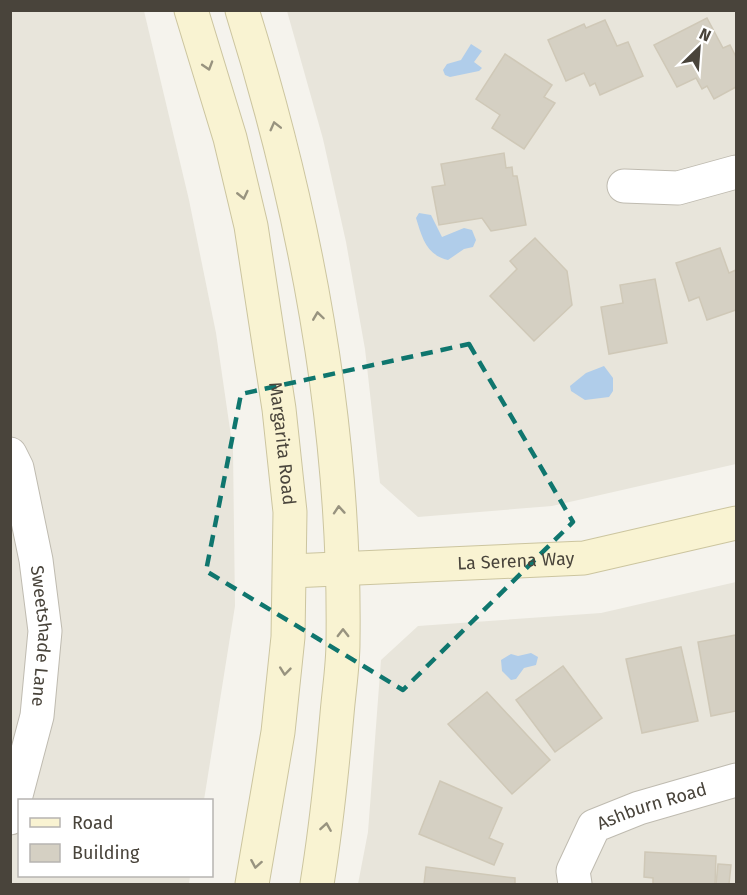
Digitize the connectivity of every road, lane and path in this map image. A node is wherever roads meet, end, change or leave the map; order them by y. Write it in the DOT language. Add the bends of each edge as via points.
graph roads {
  1 [pos="191,10"];
  2 [pos="242,10"];
  3 [pos="736,172"];
  4 [pos="624,186"];
  5 [pos="10,454"];
  6 [pos="736,523"];
  7 [pos="343,568"];
  8 [pos="291,571"];
  9 [pos="736,780"];
  10 [pos="10,818"];
  11 [pos="252,885"];
  12 [pos="317,885"];
  13 [pos="575,885"];
  1 -- 8 [label="main road, Margarita Road, one-way" via="230,138 251,226 279,410 290,512"];
  7 -- 2 [label="main road, one-way" via="330,402 312,280 264,80"];
  3 -- 4 [label="street" via="678,188"];
  5 -- 10 [label="street, Sweetshade Lane" via="17,468 45,631 37,716"];
  6 -- 7 [label="main road, La Serena Way" via="584,558"];
  7 -- 8 [label="main road, La Serena Way"];
  12 -- 7 [label="main road, one-way" via="329,806 343,645"];
  8 -- 11 [label="main road, Margarita Road, one-way" via="279,732"];
  9 -- 13 [label="street, Ashburn Road" via="639,808 594,826 573,871"];
}
